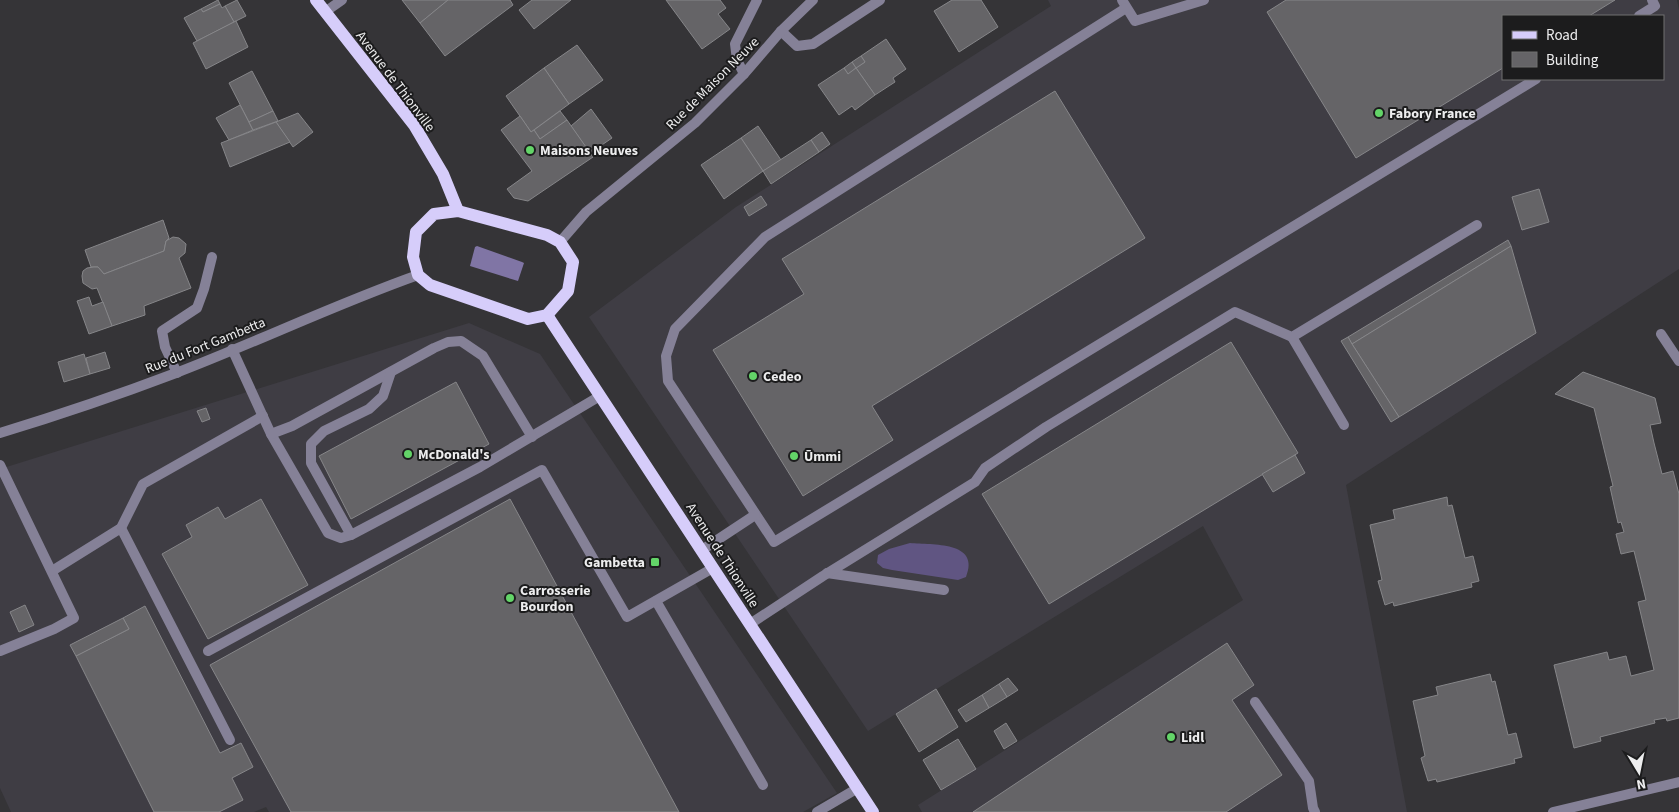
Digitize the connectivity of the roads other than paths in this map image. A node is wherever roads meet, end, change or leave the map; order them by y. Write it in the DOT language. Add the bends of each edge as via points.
graph roads {
  1 [pos="316,0"];
  2 [pos="342,0"];
  3 [pos="757,0"];
  4 [pos="814,0"];
  5 [pos="880,0"];
  6 [pos="1204,0"];
  7 [pos="1652,0"];
  8 [pos="1124,4"];
  9 [pos="325,12"];
  10 [pos="1641,15"];
  11 [pos="781,31"];
  12 [pos="744,74"];
  13 [pos="1534,80"];
  14 [pos="458,211"];
  15 [pos="1477,225"];
  16 [pos="560,242"];
  17 [pos="212,256"];
  18 [pos="418,275"];
  19 [pos="547,315"];
  20 [pos="1661,334"];
  21 [pos="1292,337"];
  22 [pos="232,349"];
  23 [pos="1679,361"];
  24 [pos="391,372"];
  25 [pos="177,373"];
  26 [pos="600,396"];
  27 [pos="263,416"];
  28 [pos="1344,425"];
  29 [pos="0,433"];
  30 [pos="271,434"];
  31 [pos="532,436"];
  32 [pos="0,465"];
  33 [pos="755,515"];
  34 [pos="121,528"];
  35 [pos="351,535"];
  36 [pos="702,550"];
  37 [pos="713,568"];
  38 [pos="52,571"];
  39 [pos="827,573"];
  40 [pos="944,590"];
  41 [pos="656,601"];
  42 [pos="750,624"];
  43 [pos="0,651"];
  44 [pos="208,651"];
  45 [pos="1255,702"];
  46 [pos="230,740"];
  47 [pos="1679,782"];
  48 [pos="763,785"];
  49 [pos="858,788"];
  50 [pos="1312,811"];
  51 [pos="817,812"];
  52 [pos="873,812"];
  53 [pos="1553,812"];
  1 -- 9 [label="main road, Avenue de Thionville"];
  2 -- 9 [label="street"];
  3 -- 12 [label="street" via="735,44 737,60"];
  4 -- 11 [label="street, Rue de Maison Neuve"];
  5 -- 11 [label="street" via="813,44 797,46"];
  6 -- 8 [label="street" via="1135,21"];
  7 -- 10 [label="street" via="1655,6"];
  8 -- 33 [label="street" via="765,237 675,329 666,356 668,381"];
  9 -- 14 [label="main road, Avenue de Thionville" via="414,126 443,174"];
  11 -- 12 [label="street, Rue de Maison Neuve"];
  12 -- 16 [label="street, Rue de Maison Neuve" via="694,123 586,212"];
  13 -- 33 [label="street" via="774,542"];
  14 -- 16 [label="main road" via="547,235"];
  14 -- 18 [label="main road" via="434,214 416,232 413,257"];
  15 -- 21 [label="street"];
  16 -- 19 [label="main road" via="573,262 568,291"];
  17 -- 25 [label="street" via="197,308 162,331 165,347"];
  18 -- 19 [label="main road" via="430,285 528,319"];
  18 -- 22 [label="street, Rue du Fort Gambetta"];
  19 -- 26 [label="main road, Avenue de Thionville"];
  20 -- 23 [label="street"];
  21 -- 28 [label="street"];
  21 -- 39 [label="street" via="1235,312 1046,427 985,468 975,482"];
  22 -- 25 [label="street, Rue du Fort Gambetta"];
  22 -- 27 [label="street"];
  24 -- 30 [label="street" via="292,426"];
  24 -- 31 [label="street" via="434,348 461,341 483,356"];
  24 -- 35 [label="street" via="382,396 369,409 324,432 311,444 311,463"];
  25 -- 29 [label="street, Rue du Fort Gambetta"];
  26 -- 31 [label="street"];
  26 -- 36 [label="main road, Avenue de Thionville"];
  27 -- 30 [label="street"];
  27 -- 34 [label="street" via="143,484"];
  30 -- 35 [label="street" via="328,533 341,538"];
  31 -- 35 [label="street" via="480,468"];
  32 -- 38 [label="street"];
  33 -- 36 [label="street"];
  34 -- 38 [label="street"];
  34 -- 46 [label="street"];
  36 -- 37 [label="main road, Avenue de Thionville"];
  37 -- 41 [label="street"];
  37 -- 42 [label="main road, Avenue de Thionville"];
  38 -- 43 [label="street" via="74,618"];
  39 -- 40 [label="street"];
  39 -- 42 [label="street"];
  41 -- 44 [label="street" via="627,617 542,470"];
  41 -- 48 [label="street"];
  42 -- 49 [label="main road, Avenue de Thionville"];
  45 -- 50 [label="street" via="1308,781"];
  47 -- 53 [label="street"];
  49 -- 51 [label="street"];
  49 -- 52 [label="main road, Avenue de Thionville"];
}
